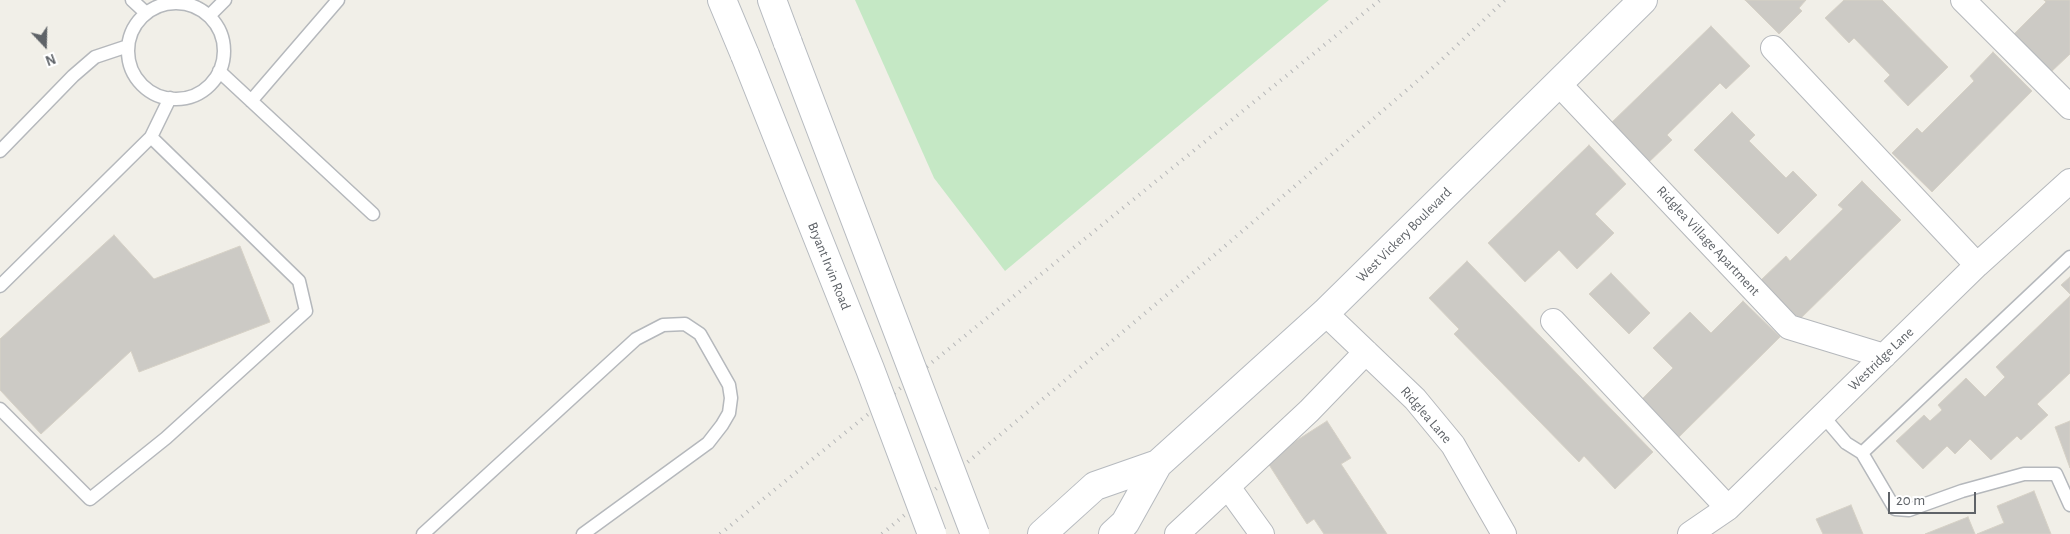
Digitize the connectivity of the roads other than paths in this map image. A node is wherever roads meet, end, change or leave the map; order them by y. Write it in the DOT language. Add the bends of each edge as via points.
graph roads {
  1 [pos="132,0"];
  2 [pos="225,0"];
  3 [pos="338,0"];
  4 [pos="722,0"];
  5 [pos="772,0"];
  6 [pos="1643,0"];
  7 [pos="1963,0"];
  8 [pos="146,12"];
  9 [pos="209,16"];
  10 [pos="128,46"];
  11 [pos="1773,48"];
  12 [pos="218,71"];
  13 [pos="1558,83"];
  14 [pos="170,98"];
  15 [pos="250,101"];
  16 [pos="2070,108"];
  17 [pos="151,137"];
  18 [pos="0,151"];
  19 [pos="2070,181"];
  20 [pos="373,214"];
  21 [pos="2070,257"];
  22 [pos="1976,265"];
  23 [pos="0,286"];
  24 [pos="1325,313"];
  25 [pos="1553,321"];
  26 [pos="1366,352"];
  27 [pos="1884,356"];
  28 [pos="0,409"];
  29 [pos="1823,416"];
  30 [pos="1862,453"];
  31 [pos="1158,464"];
  32 [pos="1228,487"];
  33 [pos="2070,505"];
  34 [pos="1728,508"];
  35 [pos="423,534"];
  36 [pos="583,534"];
  37 [pos="932,534"];
  38 [pos="975,534"];
  39 [pos="1042,534"];
  40 [pos="1113,534"];
  41 [pos="1177,534"];
  42 [pos="1262,534"];
  43 [pos="1504,534"];
  44 [pos="1690,534"];
  1 -- 8 [label="lane"];
  2 -- 9 [label="lane"];
  3 -- 15 [label="lane"];
  4 -- 37 [label="main road, Bryant Irvin Road, bridge"];
  5 -- 38 [label="main road, bridge"];
  6 -- 13 [label="main road, West Vickery Boulevard"];
  7 -- 16 [label="street"];
  8 -- 9 [label="lane" via="169,3 185,4"];
  8 -- 10 [label="lane" via="132,31"];
  9 -- 12 [label="lane" via="221,34 224,49"];
  10 -- 14 [label="lane" via="128,61 134,76 158,96"];
  10 -- 18 [label="lane" via="95,57"];
  11 -- 22 [label="street"];
  12 -- 14 [label="lane" via="204,90 189,97"];
  12 -- 15 [label="lane"];
  13 -- 24 [label="main road, West Vickery Boulevard"];
  13 -- 27 [label="street, Ridglea Village Apartment" via="1789,327"];
  14 -- 17 [label="lane"];
  15 -- 20 [label="lane"];
  17 -- 23 [label="lane"];
  17 -- 28 [label="lane" via="299,281 306,311 166,438 90,499"];
  19 -- 22 [label="street, Westridge Lane"];
  21 -- 30 [label="lane"];
  22 -- 27 [label="street, Westridge Lane"];
  24 -- 26 [label="street, Ridglea Lane"];
  24 -- 31 [label="main road, West Vickery Boulevard"];
  25 -- 34 [label="street"];
  26 -- 32 [label="street"];
  26 -- 43 [label="street, Ridglea Lane" via="1415,399 1452,445"];
  27 -- 29 [label="street, Westridge Lane"];
  29 -- 30 [label="lane" via="1846,442"];
  29 -- 34 [label="street, Westridge Lane"];
  30 -- 33 [label="lane" via="1895,509 1909,510 2024,474 2056,474"];
  31 -- 39 [label="main road, West Vickery Boulevard" via="1095,486"];
  31 -- 40 [label="main road, West Vickery Boulevard" via="1125,523"];
  32 -- 41 [label="street"];
  32 -- 42 [label="street"];
  34 -- 44 [label="street, Westridge Lane"];
  35 -- 36 [label="lane" via="636,339 663,325 685,324 700,334 729,384 729,413 708,443"];
}
